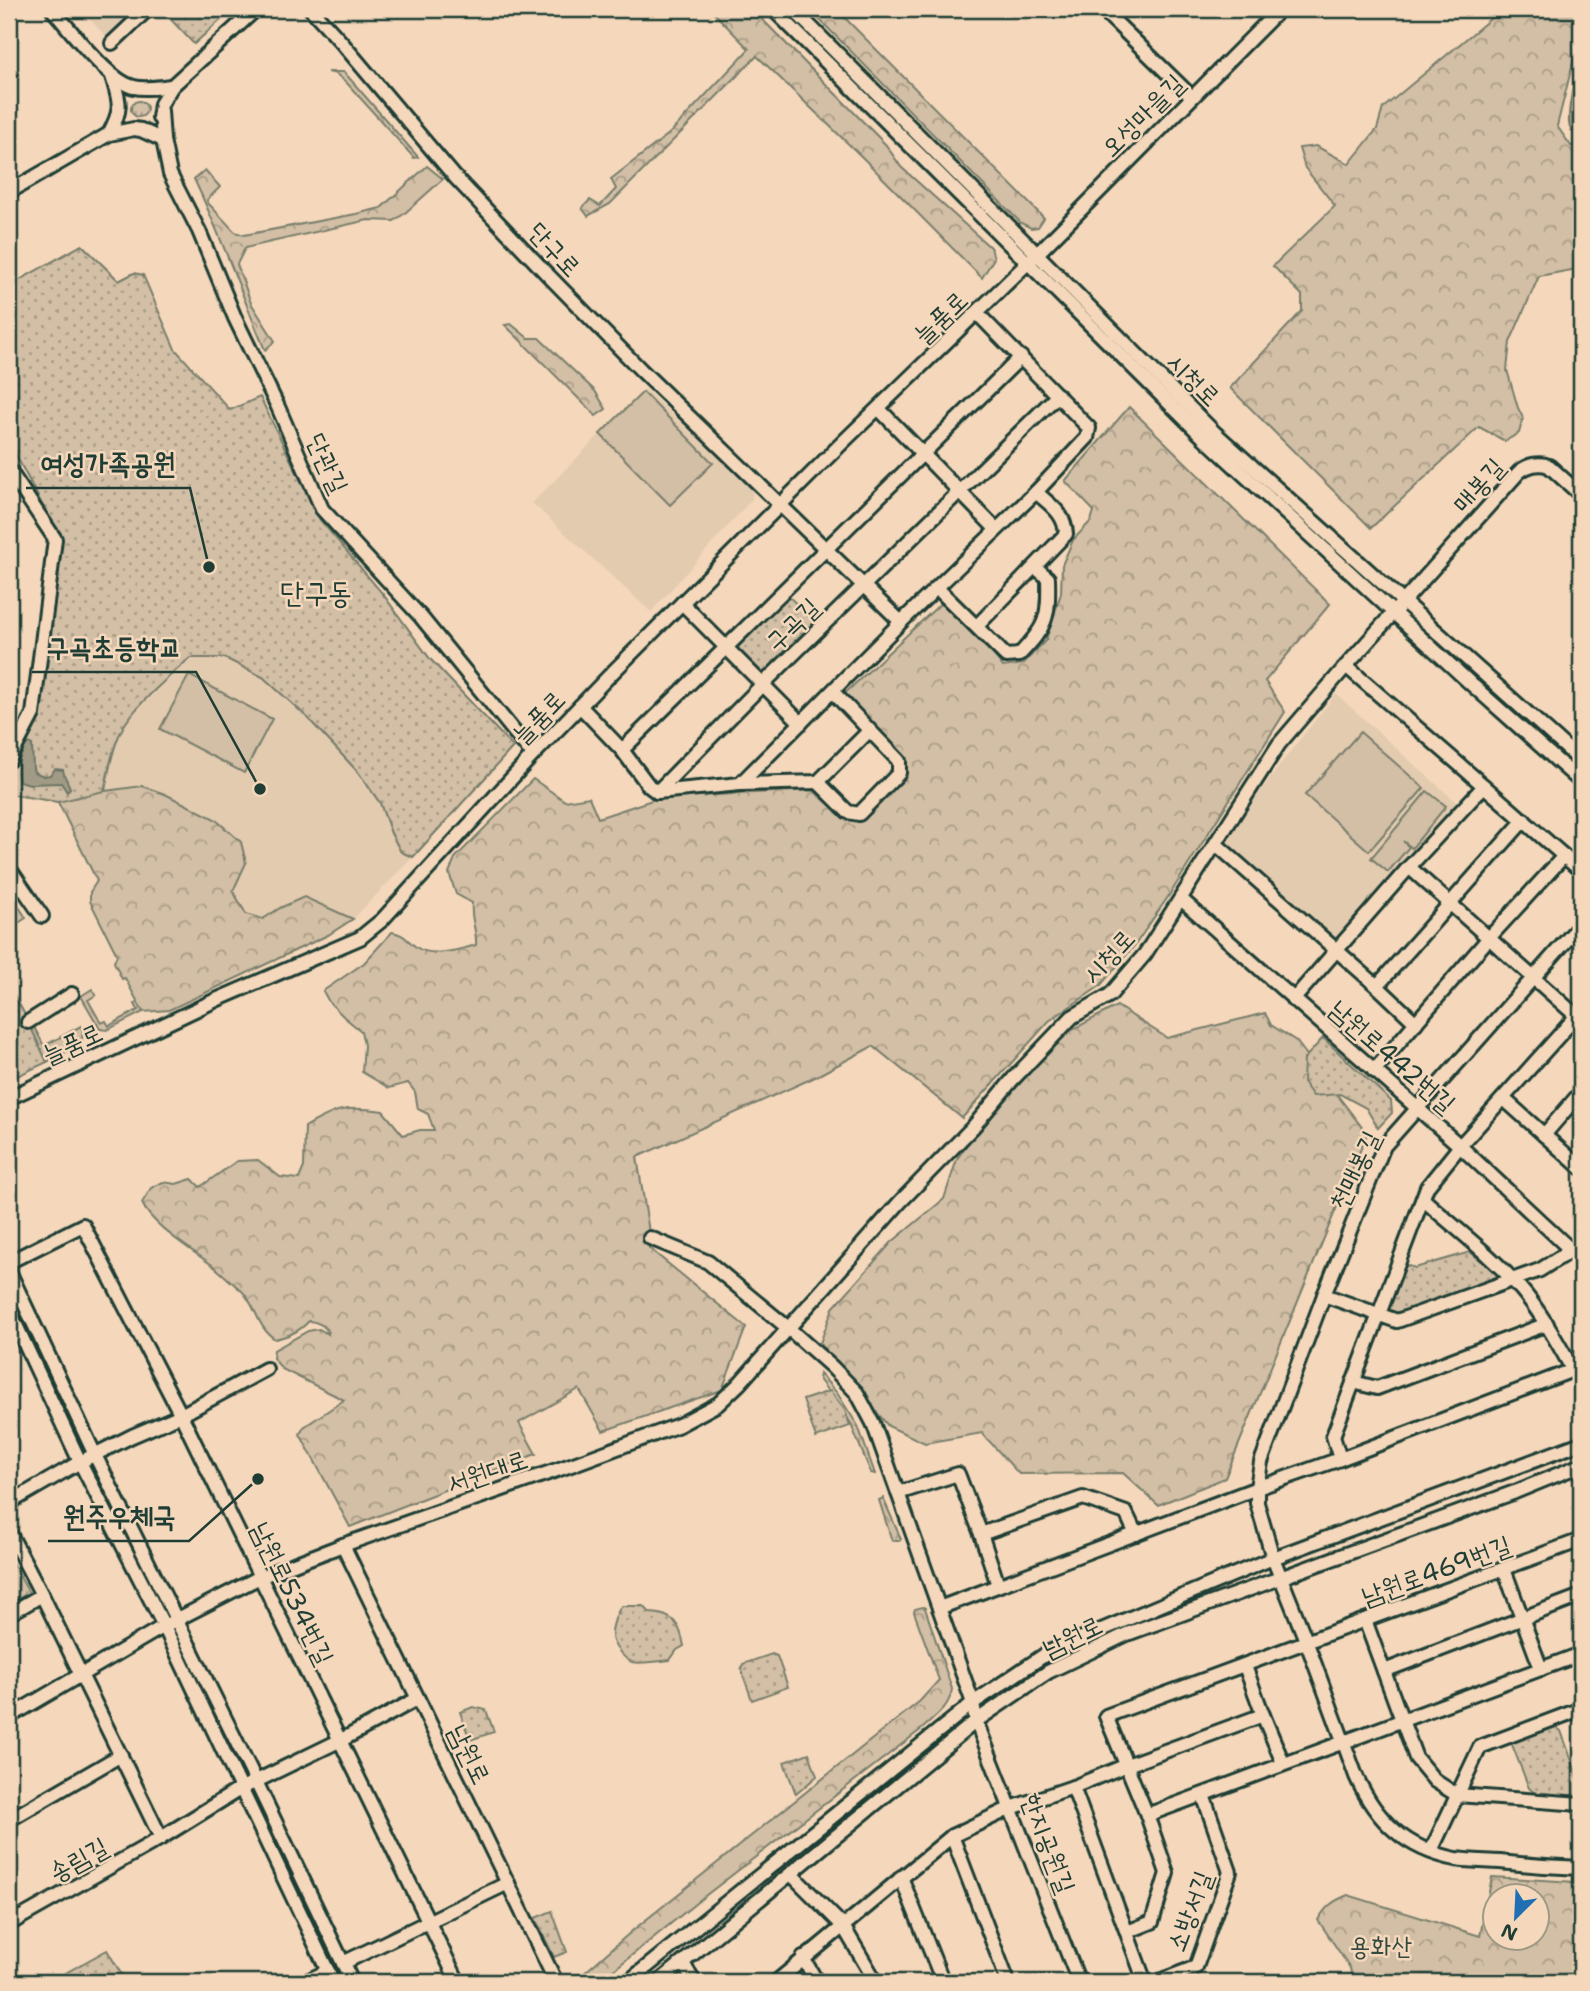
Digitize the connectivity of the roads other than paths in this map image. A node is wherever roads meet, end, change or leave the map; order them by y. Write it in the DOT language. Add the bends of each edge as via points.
graph roads {
  1 [pos="52,9"];
  2 [pos="148,9"];
  3 [pos="256,9"];
  4 [pos="311,9"];
  5 [pos="773,9"];
  6 [pos="793,9"];
  7 [pos="1102,9"];
  8 [pos="1280,9"];
  9 [pos="112,43"];
  10 [pos="112,76"];
  11 [pos="172,86"];
  12 [pos="141,88"];
  13 [pos="1192,97"];
  14 [pos="120,101"];
  15 [pos="161,107"];
  16 [pos="119,115"];
  17 [pos="138,129"];
  18 [pos="109,134"];
  19 [pos="163,140"];
  20 [pos="9,192"];
  21 [pos="1033,258"];
  22 [pos="977,313"];
  23 [pos="1021,357"];
  24 [pos="1058,395"];
  25 [pos="879,409"];
  26 [pos="923,453"];
  27 [pos="9,470"];
  28 [pos="960,491"];
  29 [pos="1036,492"];
  30 [pos="1581,495"];
  31 [pos="781,505"];
  32 [pos="996,529"];
  33 [pos="826,548"];
  34 [pos="1035,567"];
  35 [pos="864,586"];
  36 [pos="937,588"];
  37 [pos="1402,602"];
  38 [pos="682,603"];
  39 [pos="1393,612"];
  40 [pos="901,622"];
  41 [pos="977,626"];
  42 [pos="726,647"];
  43 [pos="1346,666"];
  44 [pos="762,685"];
  45 [pos="833,692"];
  46 [pos="580,706"];
  47 [pos="801,723"];
  48 [pos="869,731"];
  49 [pos="622,750"];
  50 [pos="533,755"];
  51 [pos="9,760"];
  52 [pos="1581,761"];
  53 [pos="818,782"];
  54 [pos="1581,782"];
  55 [pos="740,784"];
  56 [pos="1484,786"];
  57 [pos="657,792"];
  58 [pos="1524,820"];
  59 [pos="1216,844"];
  60 [pos="1564,856"];
  61 [pos="1409,867"];
  62 [pos="9,868"];
  63 [pos="1581,871"];
  64 [pos="1181,899"];
  65 [pos="1449,904"];
  66 [pos="42,916"];
  67 [pos="1581,924"];
  68 [pos="1488,939"];
  69 [pos="1338,951"];
  70 [pos="1533,977"];
  71 [pos="1377,986"];
  72 [pos="72,994"];
  73 [pos="1293,1000"];
  74 [pos="1580,1016"];
  75 [pos="28,1022"];
  76 [pos="1416,1023"];
  77 [pos="1374,1070"];
  78 [pos="1581,1092"];
  79 [pos="9,1098"];
  80 [pos="1504,1098"];
  81 [pos="1418,1108"];
  82 [pos="1544,1135"];
  83 [pos="1460,1146"];
  84 [pos="1581,1168"];
  85 [pos="1423,1199"];
  86 [pos="650,1238"];
  87 [pos="1577,1247"];
  88 [pos="9,1262"];
  89 [pos="1581,1262"];
  90 [pos="9,1271"];
  91 [pos="1513,1281"];
  92 [pos="1324,1295"];
  93 [pos="10,1314"];
  94 [pos="1378,1315"];
  95 [pos="1547,1324"];
  96 [pos="788,1328"];
  97 [pos="1577,1368"];
  98 [pos="266,1369"];
  99 [pos="1353,1382"];
  100 [pos="181,1415"];
  101 [pos="1581,1443"];
  102 [pos="94,1455"];
  103 [pos="1340,1459"];
  104 [pos="80,1462"];
  105 [pos="1581,1465"];
  106 [pos="1257,1488"];
  107 [pos="898,1493"];
  108 [pos="9,1503"];
  109 [pos="9,1532"];
  110 [pos="981,1534"];
  111 [pos="1136,1534"];
  112 [pos="1581,1541"];
  113 [pos="343,1545"];
  114 [pos="1273,1558"];
  115 [pos="1504,1569"];
  116 [pos="1280,1576"];
  117 [pos="260,1577"];
  118 [pos="998,1585"];
  119 [pos="42,1595"];
  120 [pos="1581,1596"];
  121 [pos="939,1608"];
  122 [pos="9,1614"];
  123 [pos="176,1619"];
  124 [pos="1522,1619"];
  125 [pos="1365,1620"];
  126 [pos="164,1626"];
  127 [pos="1307,1643"];
  128 [pos="1581,1654"];
  129 [pos="1245,1666"];
  130 [pos="1541,1669"];
  131 [pos="1384,1671"];
  132 [pos="81,1674"];
  133 [pos="417,1699"];
  134 [pos="973,1703"];
  135 [pos="1581,1709"];
  136 [pos="1263,1715"];
  137 [pos="1107,1716"];
  138 [pos="9,1717"];
  139 [pos="1402,1720"];
  140 [pos="976,1721"];
  141 [pos="341,1739"];
  142 [pos="1342,1742"];
  143 [pos="121,1755"];
  144 [pos="1283,1763"];
  145 [pos="1127,1765"];
  146 [pos="255,1781"];
  147 [pos="1073,1787"];
  148 [pos="240,1789"];
  149 [pos="1203,1795"];
  150 [pos="1457,1795"];
  151 [pos="1581,1804"];
  152 [pos="1011,1808"];
  153 [pos="1147,1815"];
  154 [pos="9,1820"];
  155 [pos="952,1836"];
  156 [pos="161,1838"];
  157 [pos="1431,1851"];
  158 [pos="1581,1868"];
  159 [pos="790,1874"];
  160 [pos="901,1877"];
  161 [pos="508,1883"];
  162 [pos="9,1908"];
  163 [pos="12,1922"];
  164 [pos="430,1922"];
  165 [pos="843,1926"];
  166 [pos="1126,1932"];
  167 [pos="803,1958"];
  168 [pos="343,1963"];
  169 [pos="683,1963"];
  170 [pos="330,1976"];
  171 [pos="304,1982"];
  172 [pos="352,1982"];
  173 [pos="458,1982"];
  174 [pos="556,1982"];
  175 [pos="628,1982"];
  176 [pos="659,1982"];
  177 [pos="694,1982"];
  178 [pos="776,1982"];
  179 [pos="817,1982"];
  180 [pos="876,1982"];
  181 [pos="943,1982"];
  182 [pos="1008,1982"];
  183 [pos="1079,1982"];
  184 [pos="1145,1982"];
  185 [pos="1157,1982"];
  1 -- 10 [label="street"];
  2 -- 9 [label="street"];
  3 -- 11 [label="street"];
  4 -- 31 [label="street, 단구로" via="455,177 641,370"];
  5 -- 21 [label="street, 시청로"];
  6 -- 21 [label="street, 시청로"];
  7 -- 13 [label="street"];
  8 -- 13 [label="street, 오성마을길"];
  10 -- 12 [label="street"];
  10 -- 14 [label="street"];
  11 -- 12 [label="street"];
  11 -- 15 [label="street"];
  12 -- 14 [label="street" via="123,95"];
  12 -- 15 [label="street" via="157,95"];
  13 -- 21 [label="street, 오성마을길"];
  14 -- 16 [label="street"];
  15 -- 17 [label="street" via="155,124"];
  15 -- 19 [label="street, 단관길"];
  16 -- 17 [label="street" via="127,126"];
  16 -- 18 [label="street"];
  17 -- 18 [label="street"];
  17 -- 19 [label="street"];
  18 -- 20 [label="street"];
  19 -- 50 [label="street, 단관길" via="170,174 322,509 421,617"];
  21 -- 22 [label="street, 늘품로"];
  21 -- 37 [label="street, 시청로" via="1215,433"];
  21 -- 39 [label="street, 시청로" via="1203,437"];
  22 -- 23 [label="street"];
  22 -- 25 [label="street, 늘품로"];
  23 -- 24 [label="street"];
  23 -- 26 [label="street, 구곡길"];
  24 -- 28 [label="street, 구곡길"];
  24 -- 29 [label="street" via="1089,428 1087,438"];
  25 -- 26 [label="street"];
  25 -- 31 [label="street, 늘품로"];
  26 -- 28 [label="street"];
  26 -- 33 [label="street, 구곡길"];
  27 -- 51 [label="street" via="55,539 33,715"];
  28 -- 32 [label="street"];
  28 -- 35 [label="street, 구곡길"];
  29 -- 32 [label="street"];
  29 -- 34 [label="street" via="1063,517 1066,534"];
  30 -- 37 [label="street, 매봉길" via="1549,466 1525,467"];
  31 -- 33 [label="street, 단구로"];
  31 -- 38 [label="street, 늘품로"];
  32 -- 36 [label="street"];
  33 -- 35 [label="street, 단구로"];
  33 -- 42 [label="street, 구곡길"];
  34 -- 41 [label="street"];
  34 -- 41 [label="street" via="1048,578 1045,624 1020,655 1006,656"];
  35 -- 40 [label="street, 단구로"];
  35 -- 44 [label="street, 구곡길"];
  36 -- 40 [label="street"];
  36 -- 41 [label="street"];
  37 -- 39 [label="street, 매봉길"];
  37 -- 52 [label="street, 시청로"];
  38 -- 42 [label="street"];
  38 -- 46 [label="street, 늘품로"];
  39 -- 43 [label="street, 시청로"];
  39 -- 54 [label="street, 시청로"];
  40 -- 45 [label="street"];
  42 -- 44 [label="street"];
  42 -- 49 [label="street, 구곡길"];
  43 -- 56 [label="street"];
  43 -- 59 [label="street, 시청로" via="1279,744"];
  44 -- 47 [label="street"];
  44 -- 57 [label="street, 구곡길"];
  45 -- 47 [label="street"];
  45 -- 48 [label="street"];
  46 -- 49 [label="street"];
  46 -- 50 [label="street, 늘품로"];
  47 -- 55 [label="street"];
  48 -- 53 [label="street"];
  48 -- 53 [label="street" via="899,761 899,773 859,814 848,812"];
  49 -- 57 [label="street"];
  50 -- 79 [label="street, 늘품로" via="391,911 360,937"];
  53 -- 55 [label="street"];
  55 -- 57 [label="street"];
  56 -- 58 [label="street"];
  56 -- 61 [label="street"];
  58 -- 60 [label="street"];
  58 -- 65 [label="street"];
  59 -- 64 [label="street, 시청로"];
  59 -- 69 [label="street"];
  60 -- 63 [label="street"];
  60 -- 68 [label="street"];
  61 -- 65 [label="street"];
  61 -- 69 [label="street"];
  62 -- 66 [label="street"];
  64 -- 73 [label="street, 남원로442번길"];
  64 -- 96 [label="street, 시청로" via="1145,954 1110,995 1072,1017"];
  65 -- 68 [label="street"];
  65 -- 71 [label="street"];
  67 -- 70 [label="street, 천매봉길"];
  68 -- 70 [label="street"];
  68 -- 76 [label="street"];
  69 -- 71 [label="street"];
  69 -- 73 [label="street"];
  70 -- 74 [label="street"];
  70 -- 81 [label="street, 천매봉길"];
  71 -- 76 [label="street"];
  72 -- 75 [label="street"];
  73 -- 77 [label="street, 남원로442번길"];
  74 -- 80 [label="street"];
  76 -- 77 [label="street"];
  77 -- 81 [label="street, 남원로442번길"];
  78 -- 82 [label="street"];
  80 -- 82 [label="street"];
  80 -- 83 [label="street"];
  81 -- 83 [label="street, 남원로442번길"];
  81 -- 92 [label="street, 천매봉길" via="1384,1146"];
  82 -- 84 [label="street"];
  83 -- 85 [label="street" via="1427,1187"];
  83 -- 87 [label="street, 남원로442번길"];
  85 -- 91 [label="street"];
  85 -- 94 [label="street"];
  86 -- 96 [label="street" via="708,1262"];
  87 -- 89 [label="street, 남원로442번길"];
  87 -- 91 [label="street"];
  88 -- 100 [label="street, 남원로534번길" via="83,1225"];
  90 -- 102 [label="street"];
  91 -- 94 [label="street" via="1397,1321"];
  91 -- 95 [label="street"];
  92 -- 94 [label="street"];
  92 -- 106 [label="street, 천매봉길" via="1261,1462"];
  93 -- 104 [label="street"];
  94 -- 99 [label="street"];
  95 -- 97 [label="street"];
  95 -- 99 [label="street" via="1377,1388"];
  96 -- 107 [label="street" via="857,1393"];
  96 -- 113 [label="street, 서원대로" via="718,1404 680,1425"];
  97 -- 103 [label="street"];
  98 -- 100 [label="street"];
  99 -- 103 [label="street" via="1332,1436"];
  100 -- 102 [label="street"];
  100 -- 117 [label="street, 남원로534번길"];
  101 -- 114 [label="street, 남원로"];
  102 -- 104 [label="street"];
  102 -- 123 [label="street"];
  103 -- 106 [label="street"];
  104 -- 108 [label="street"];
  104 -- 126 [label="street"];
  105 -- 116 [label="street, 남원로"];
  106 -- 111 [label="street"];
  106 -- 114 [label="street, 천매봉길"];
  107 -- 110 [label="street" via="958,1474"];
  107 -- 121 [label="street"];
  109 -- 119 [label="street"];
  110 -- 111 [label="street" via="1083,1498 1126,1513"];
  110 -- 118 [label="street"];
  111 -- 118 [label="street"];
  112 -- 115 [label="street, 남원로469번길"];
  113 -- 117 [label="street, 서원대로"];
  113 -- 133 [label="street, 남원로"];
  114 -- 116 [label="street"];
  114 -- 134 [label="street, 남원로" via="1049,1652"];
  115 -- 124 [label="street"];
  115 -- 125 [label="street, 남원로469번길"];
  116 -- 127 [label="street"];
  116 -- 140 [label="street, 남원로" via="1127,1634 1048,1672"];
  117 -- 123 [label="street, 서원대로"];
  117 -- 141 [label="street, 남원로534번길"];
  118 -- 121 [label="street"];
  119 -- 122 [label="street"];
  119 -- 132 [label="street"];
  120 -- 124 [label="street"];
  121 -- 134 [label="street"];
  123 -- 126 [label="street, 서원대로"];
  123 -- 146 [label="street"];
  124 -- 130 [label="street"];
  124 -- 131 [label="street"];
  125 -- 127 [label="street, 남원로469번길"];
  125 -- 131 [label="street"];
  126 -- 132 [label="street"];
  126 -- 148 [label="street"];
  127 -- 129 [label="street, 남원로469번길"];
  127 -- 142 [label="street"];
  128 -- 130 [label="street"];
  129 -- 136 [label="street"];
  129 -- 137 [label="street, 남원로469번길"];
  130 -- 139 [label="street"];
  131 -- 139 [label="street"];
  132 -- 138 [label="street"];
  132 -- 143 [label="street"];
  133 -- 141 [label="street"];
  133 -- 161 [label="street, 남원로"];
  134 -- 140 [label="street, 한지공원길"];
  134 -- 175 [label="street, 남원로"];
  135 -- 150 [label="street" via="1480,1747"];
  136 -- 144 [label="street"];
  136 -- 145 [label="street"];
  137 -- 145 [label="street, 소방서길"];
  139 -- 142 [label="street"];
  139 -- 150 [label="street" via="1416,1758 1435,1781"];
  140 -- 152 [label="street, 한지공원길"];
  140 -- 159 [label="street, 남원로"];
  141 -- 146 [label="street"];
  141 -- 164 [label="street, 남원로534번길"];
  142 -- 144 [label="street"];
  142 -- 157 [label="street" via="1364,1795 1376,1811 1394,1832"];
  143 -- 154 [label="street"];
  143 -- 156 [label="street"];
  144 -- 149 [label="street"];
  145 -- 147 [label="street"];
  145 -- 153 [label="street, 소방서길"];
  146 -- 148 [label="street"];
  146 -- 168 [label="street"];
  147 -- 152 [label="street"];
  147 -- 166 [label="street, 소방서길"];
  148 -- 156 [label="street"];
  148 -- 170 [label="street"];
  149 -- 153 [label="street"];
  149 -- 185 [label="street, 소방서길" via="1230,1872 1196,1967"];
  150 -- 151 [label="street"];
  150 -- 157 [label="street"];
  152 -- 155 [label="street"];
  152 -- 183 [label="street, 한지공원길"];
  153 -- 166 [label="street, 소방서길" via="1167,1873 1152,1922"];
  155 -- 160 [label="street"];
  155 -- 182 [label="street"];
  156 -- 163 [label="street, 송림길"];
  157 -- 158 [label="street" via="1456,1859"];
  159 -- 165 [label="street"];
  159 -- 169 [label="street, 남원로"];
  160 -- 165 [label="street"];
  160 -- 181 [label="street"];
  161 -- 164 [label="street"];
  161 -- 174 [label="street, 남원로"];
  162 -- 163 [label="street, 송림길"];
  164 -- 168 [label="street"];
  164 -- 173 [label="street, 남원로534번길"];
  165 -- 167 [label="street"];
  165 -- 180 [label="street"];
  166 -- 184 [label="street, 소방서길"];
  167 -- 178 [label="street"];
  167 -- 179 [label="street"];
  168 -- 172 [label="street"];
  169 -- 176 [label="street, 남원로"];
  169 -- 177 [label="street"];
  170 -- 171 [label="street"];
}
